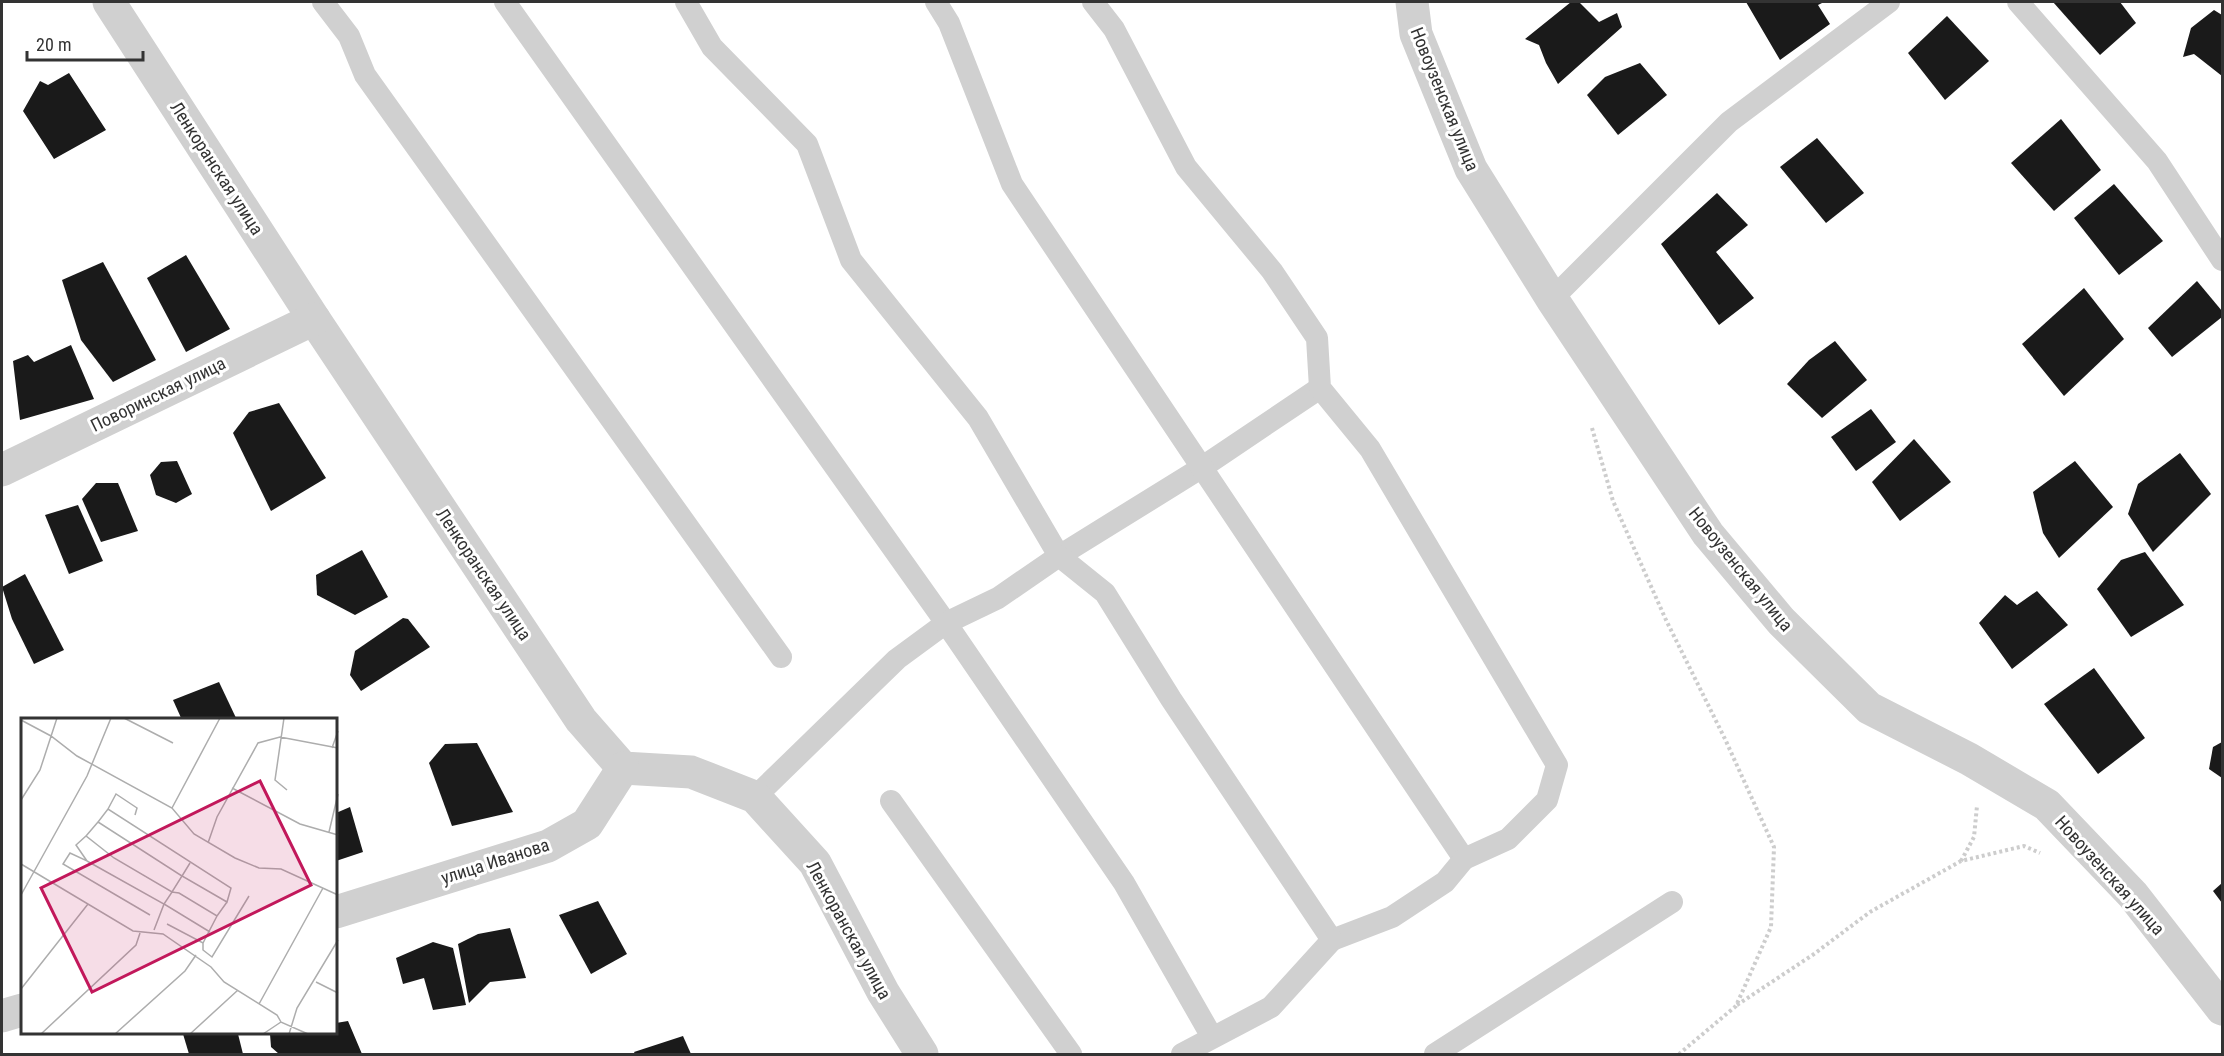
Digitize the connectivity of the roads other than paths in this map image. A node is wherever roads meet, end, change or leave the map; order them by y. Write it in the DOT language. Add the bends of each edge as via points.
graph roads {
  1 [pos="110,2"];
  2 [pos="323,2"];
  3 [pos="505,2"];
  4 [pos="686,2"];
  5 [pos="936,2"];
  6 [pos="1093,2"];
  7 [pos="1412,2"];
  8 [pos="1889,2"];
  9 [pos="2018,2"];
  10 [pos="2223,260"];
  11 [pos="1552,299"];
  12 [pos="314,319"];
  13 [pos="1320,388"];
  14 [pos="1201,468"];
  15 [pos="2,470"];
  16 [pos="1059,556"];
  17 [pos="946,623"];
  18 [pos="781,657"];
  19 [pos="623,768"];
  20 [pos="755,797"];
  21 [pos="891,801"];
  22 [pos="1464,859"];
  23 [pos="1672,902"];
  24 [pos="338,911"];
  25 [pos="1332,940"];
  26 [pos="2223,1009"];
  27 [pos="21,1010"];
  28 [pos="2,1016"];
  29 [pos="1212,1037"];
  30 [pos="922,1054"];
  31 [pos="1071,1054"];
  32 [pos="1182,1054"];
  33 [pos="1435,1054"];
  1 -- 12 [label="street, Ленкоранская улица"];
  2 -- 18 [label="lane" via="349,36 365,75"];
  3 -- 17 [label="lane"];
  4 -- 16 [label="lane" via="712,47 807,144 851,260 978,418"];
  5 -- 14 [label="lane" via="949,23 1012,184"];
  6 -- 13 [label="lane" via="1114,29 1186,167 1272,271 1317,338"];
  7 -- 11 [label="street, Новоузенская улица" via="1416,34 1471,169"];
  8 -- 11 [label="lane" via="1729,122"];
  9 -- 10 [label="lane" via="2157,161"];
  11 -- 26 [label="street, Новоузенская улица" via="1708,534 1781,621 1869,708 1969,759 2047,805 2133,895"];
  12 -- 15 [label="street, Поворинская улица"];
  12 -- 19 [label="street, Ленкоранская улица" via="581,720"];
  13 -- 14 [label="lane"];
  13 -- 22 [label="lane" via="1371,449 1557,765 1547,800 1508,839"];
  14 -- 16 [label="lane"];
  14 -- 22 [label="lane"];
  16 -- 17 [label="lane" via="998,598"];
  16 -- 25 [label="lane" via="1106,593 1171,699"];
  17 -- 20 [label="lane" via="897,659"];
  17 -- 29 [label="lane" via="1124,883"];
  19 -- 20 [label="street, Ленкоранская улица" via="691,772"];
  19 -- 24 [label="street, улица Иванова" via="587,824 548,846"];
  20 -- 30 [label="street, Ленкоранская улица" via="815,863 883,992"];
  21 -- 31 [label="lane"];
  22 -- 25 [label="lane" via="1445,882 1392,917"];
  23 -- 33 [label="lane"];
  25 -- 29 [label="lane" via="1271,1007"];
  27 -- 28 [label="street"];
  29 -- 32 [label="lane"];
}
